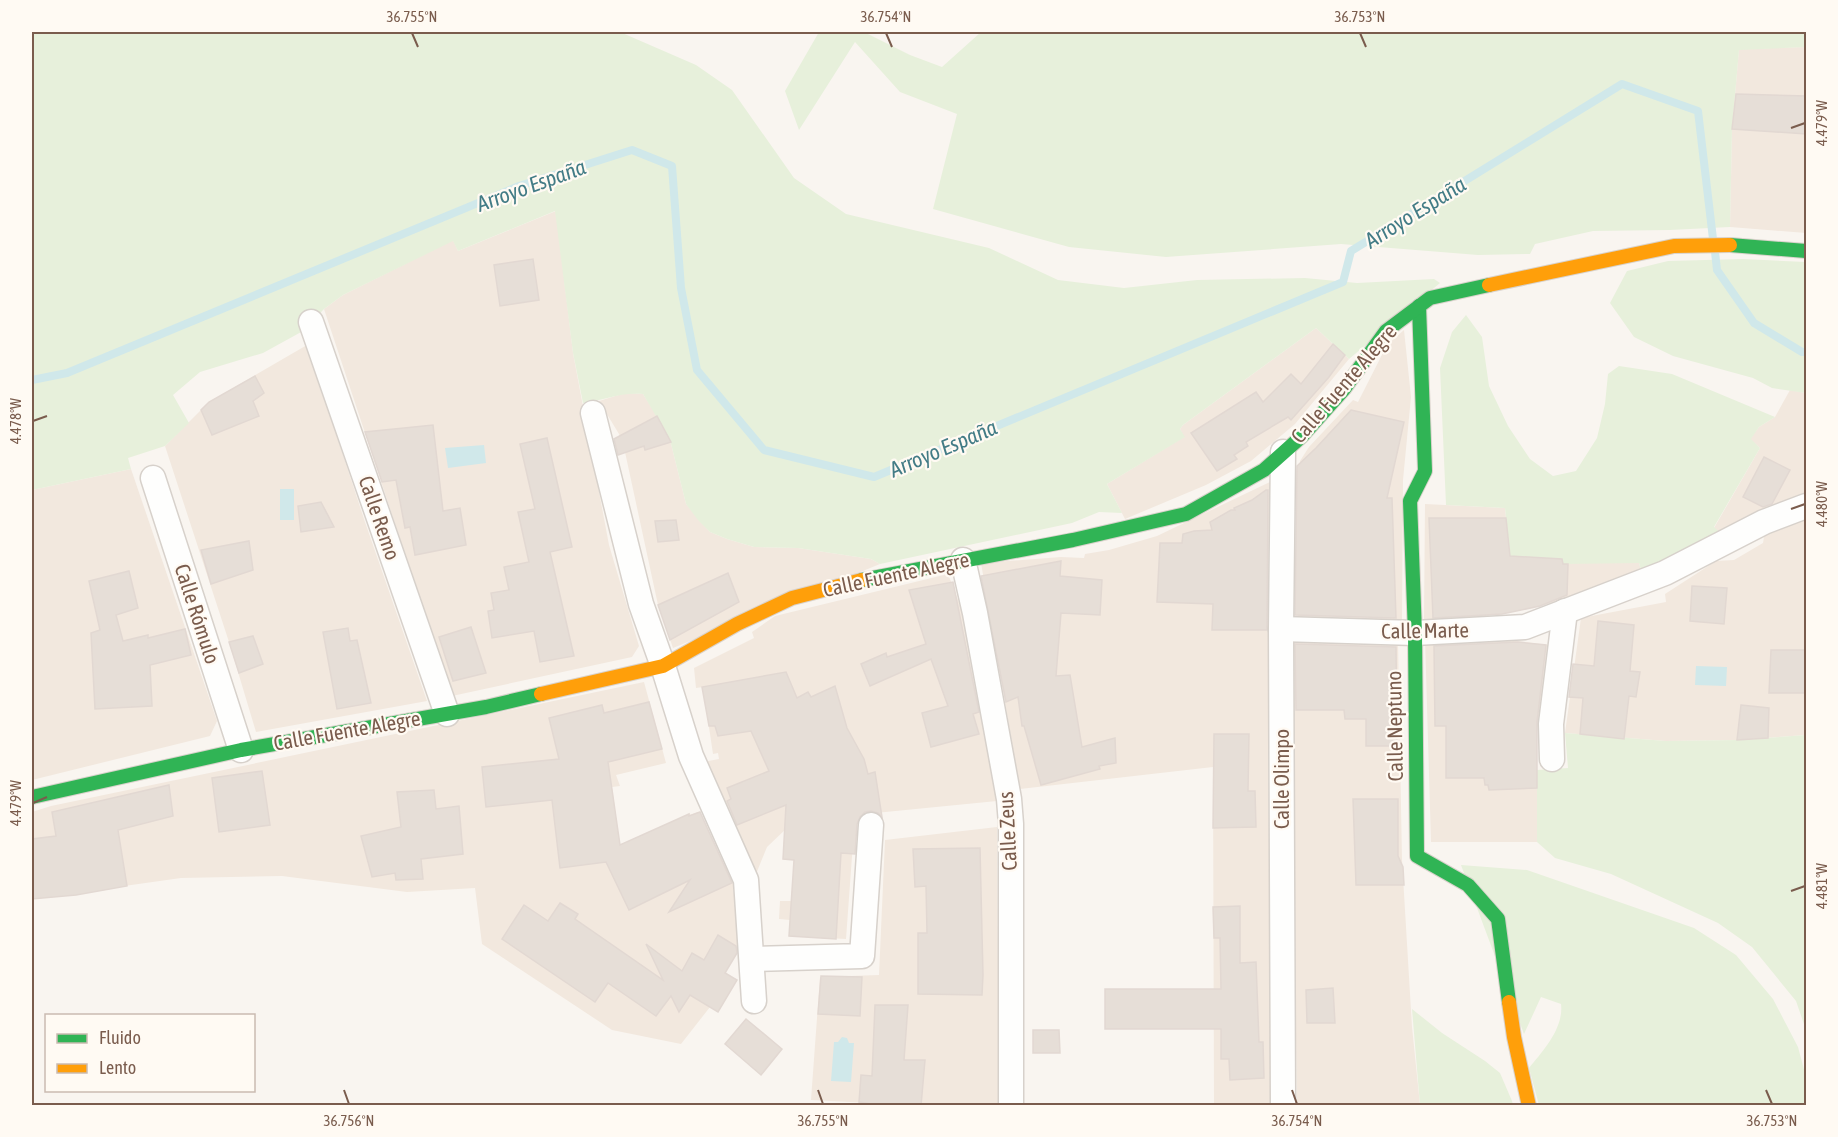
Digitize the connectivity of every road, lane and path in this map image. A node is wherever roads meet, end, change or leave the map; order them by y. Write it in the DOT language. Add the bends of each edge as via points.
graph roads {
  1 [pos="1806,251"];
  2 [pos="1419,306"];
  3 [pos="311,322"];
  4 [pos="593,412"];
  5 [pos="1283,452"];
  6 [pos="153,478"];
  7 [pos="1806,506"];
  8 [pos="963,560"];
  9 [pos="1565,612"];
  10 [pos="1281,629"];
  11 [pos="1415,633"];
  12 [pos="663,666"];
  13 [pos="447,714"];
  14 [pos="241,750"];
  15 [pos="1552,759"];
  16 [pos="32,797"];
  17 [pos="871,825"];
  18 [pos="752,959"];
  19 [pos="754,1001"];
  20 [pos="1011,1106"];
  21 [pos="1283,1106"];
  22 [pos="1529,1106"];
  1 -- 2 [label="street, Calle Fuente Alegre" via="1728,245 1674,246 1430,298"];
  2 -- 5 [label="street, Calle Fuente Alegre" via="1386,331 1344,389"];
  2 -- 11 [label="street, Calle Neptuno" via="1425,471 1410,501"];
  3 -- 13 [label="street, Calle Remo"];
  4 -- 12 [label="street" via="640,604"];
  5 -- 8 [label="street, Calle Fuente Alegre" via="1264,470 1186,514"];
  5 -- 10 [label="street, Calle Olimpo"];
  6 -- 14 [label="street, Calle Rómulo"];
  7 -- 9 [label="street, Calle Marte" via="1764,522 1665,573"];
  8 -- 12 [label="street, Calle Fuente Alegre" via="792,598"];
  8 -- 20 [label="street, Calle Zeus" via="1009,799"];
  9 -- 11 [label="street, Calle Marte" via="1525,627"];
  9 -- 15 [label="street" via="1551,724"];
  10 -- 11 [label="street, Calle Marte"];
  10 -- 21 [label="street, Calle Olimpo"];
  11 -- 22 [label="street, Calle Neptuno" via="1417,856 1468,885 1498,919 1514,1038"];
  12 -- 13 [label="street, Calle Fuente Alegre"];
  12 -- 18 [label="street" via="691,756 746,880"];
  13 -- 14 [label="street, Calle Fuente Alegre"];
  14 -- 16 [label="street, Calle Fuente Alegre"];
  17 -- 18 [label="street" via="862,956"];
  18 -- 19 [label="street"];
}
